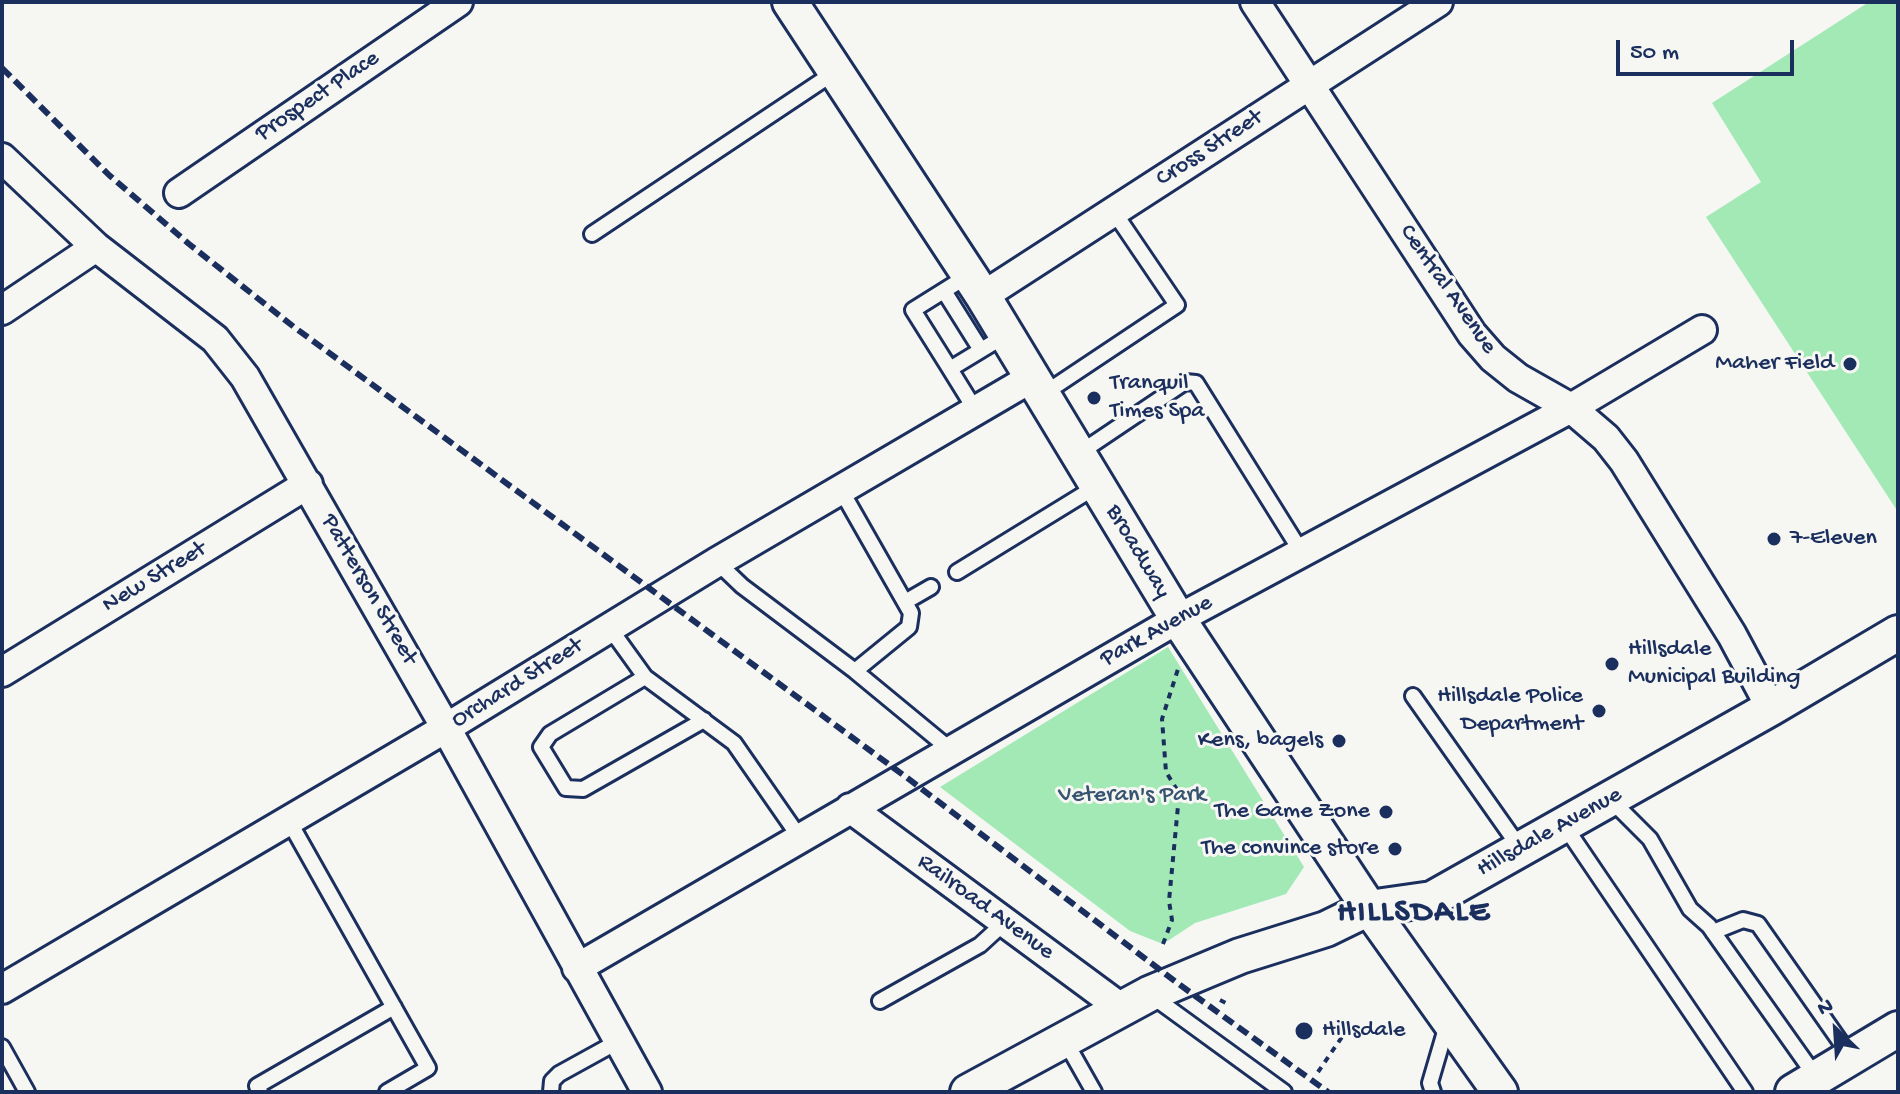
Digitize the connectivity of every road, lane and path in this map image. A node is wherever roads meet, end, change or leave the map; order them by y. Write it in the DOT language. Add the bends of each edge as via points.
graph roads {
  1 [pos="458,2"];
  2 [pos="790,2"];
  3 [pos="1255,2"];
  4 [pos="1438,2"];
  5 [pos="835,71"];
  6 [pos="1310,85"];
  7 [pos="2,158"];
  8 [pos="179,193"];
  9 [pos="1114,212"];
  10 [pos="592,234"];
  11 [pos="96,247"];
  12 [pos="965,288"];
  13 [pos="2,310"];
  14 [pos="1702,330"];
  15 [pos="994,342"];
  16 [pos="950,369"];
  17 [pos="1038,386"];
  18 [pos="1571,408"];
  19 [pos="976,411"];
  20 [pos="1078,454"];
  21 [pos="308,484"];
  22 [pos="1097,486"];
  23 [pos="841,490"];
  24 [pos="1302,553"];
  25 [pos="717,562"];
  26 [pos="957,572"];
  27 [pos="931,587"];
  28 [pos="905,602"];
  29 [pos="609,627"];
  30 [pos="1186,631"];
  31 [pos="1898,633"];
  32 [pos="855,671"];
  33 [pos="2,672"];
  34 [pos="645,677"];
  35 [pos="1413,696"];
  36 [pos="1771,708"];
  37 [pos="704,720"];
  38 [pos="446,728"];
  39 [pos="952,751"];
  40 [pos="1611,799"];
  41 [pos="850,808"];
  42 [pos="289,821"];
  43 [pos="1564,825"];
  44 [pos="800,838"];
  45 [pos="1520,849"];
  46 [pos="1369,908"];
  47 [pos="1004,923"];
  48 [pos="1713,932"];
  49 [pos="1163,944"];
  50 [pos="577,968"];
  51 [pos="2,989"];
  52 [pos="1220,1000"];
  53 [pos="880,1001"];
  54 [pos="1135,1001"];
  55 [pos="1226,1003"];
  56 [pos="394,1007"];
  57 [pos="1448,1020"];
  58 [pos="1898,1029"];
  59 [pos="1344,1034"];
  60 [pos="1063,1039"];
  61 [pos="617,1042"];
  62 [pos="2,1047"];
  63 [pos="1851,1057"];
  64 [pos="1318,1072"];
  65 [pos="1805,1085"];
  66 [pos="27,1092"];
  67 [pos="260,1092"];
  68 [pos="387,1092"];
  69 [pos="551,1092"];
  70 [pos="647,1092"];
  71 [pos="968,1092"];
  72 [pos="1094,1092"];
  73 [pos="1284,1092"];
  74 [pos="1433,1092"];
  75 [pos="1500,1092"];
  76 [pos="1745,1092"];
  1 -- 8 [label="street, Prospect Place"];
  2 -- 5 [label="street, Broadway"];
  3 -- 6 [label="street, Central Avenue"];
  4 -- 6 [label="street, Cross Street"];
  5 -- 10 [label="lane"];
  5 -- 12 [label="street, Broadway"];
  6 -- 9 [label="street, Cross Street"];
  6 -- 18 [label="street, Central Avenue" via="1472,334 1518,378"];
  7 -- 11 [label="street, Patterson Street"];
  9 -- 12 [label="street, Cross Street"];
  9 -- 17 [label="lane" via="1177,305"];
  11 -- 13 [label="street"];
  11 -- 21 [label="street, Patterson Street" via="215,339 245,377"];
  12 -- 15 [label="street, Broadway"];
  12 -- 16 [label="lane" via="913,310"];
  14 -- 18 [label="street, Park Avenue"];
  15 -- 16 [label="lane"];
  15 -- 17 [label="street, Broadway"];
  16 -- 19 [label="lane"];
  17 -- 19 [label="street, Orchard Street"];
  17 -- 20 [label="street, Broadway"];
  18 -- 24 [label="street, Park Avenue"];
  18 -- 36 [label="street, Central Avenue" via="1606,438 1631,472"];
  19 -- 23 [label="street, Orchard Street"];
  20 -- 22 [label="street, Broadway"];
  20 -- 24 [label="lane" via="1185,382 1196,383"];
  21 -- 33 [label="street, New Street"];
  21 -- 38 [label="street, Patterson Street"];
  22 -- 26 [label="lane"];
  22 -- 30 [label="street, Broadway"];
  23 -- 25 [label="street, Orchard Street"];
  23 -- 28 [label="lane"];
  24 -- 30 [label="street, Park Avenue"];
  25 -- 29 [label="street, Orchard Street"];
  25 -- 32 [label="lane"];
  27 -- 28 [label="lane"];
  28 -- 32 [label="lane" via="911,613 909,627"];
  29 -- 34 [label="lane"];
  29 -- 38 [label="street, Orchard Street"];
  30 -- 39 [label="street, Park Avenue"];
  30 -- 46 [label="street, Broadway"];
  30 -- 49 [label="path" via="1162,719 1166,772 1176,788 1178,806 1172,920"];
  31 -- 36 [label="street, Hillsdale Avenue"];
  32 -- 39 [label="lane"];
  34 -- 37 [label="lane"];
  34 -- 37 [label="lane" via="550,734 541,747 566,788 583,789"];
  35 -- 45 [label="lane"];
  36 -- 40 [label="street, Hillsdale Avenue"];
  37 -- 44 [label="lane" via="734,743"];
  38 -- 42 [label="street, Orchard Street"];
  38 -- 50 [label="street, Patterson Street"];
  39 -- 41 [label="street, Park Avenue"];
  40 -- 43 [label="street, Hillsdale Avenue"];
  40 -- 48 [label="lane" via="1650,839 1690,909"];
  41 -- 44 [label="street, Park Avenue"];
  41 -- 47 [label="street, Railroad Avenue"];
  42 -- 51 [label="street, Orchard Street"];
  42 -- 56 [label="lane"];
  43 -- 45 [label="street, Hillsdale Avenue"];
  43 -- 76 [label="lane"];
  44 -- 50 [label="street, Park Avenue"];
  45 -- 46 [label="street, Hillsdale Avenue" via="1432,899"];
  46 -- 54 [label="street, Hillsdale Avenue"];
  46 -- 57 [label="street, Broadway"];
  47 -- 53 [label="lane" via="980,945"];
  47 -- 54 [label="street, Railroad Avenue"];
  48 -- 63 [label="lane" via="1743,920 1758,924"];
  48 -- 65 [label="lane"];
  50 -- 61 [label="street, Patterson Street"];
  52 -- 55 [label="path"];
  54 -- 60 [label="street, Hillsdale Avenue"];
  54 -- 73 [label="lane"];
  56 -- 67 [label="lane" via="257,1086"];
  56 -- 68 [label="lane" via="428,1068"];
  57 -- 74 [label="lane" via="1430,1083"];
  57 -- 75 [label="street, Broadway"];
  58 -- 63 [label="street"];
  59 -- 64 [label="path"];
  60 -- 71 [label="street, Hillsdale Avenue"];
  60 -- 72 [label="lane"];
  61 -- 69 [label="lane" via="559,1074"];
  61 -- 70 [label="street, Patterson Street"];
  62 -- 66 [label="lane"];
  63 -- 65 [label="street"];
}
